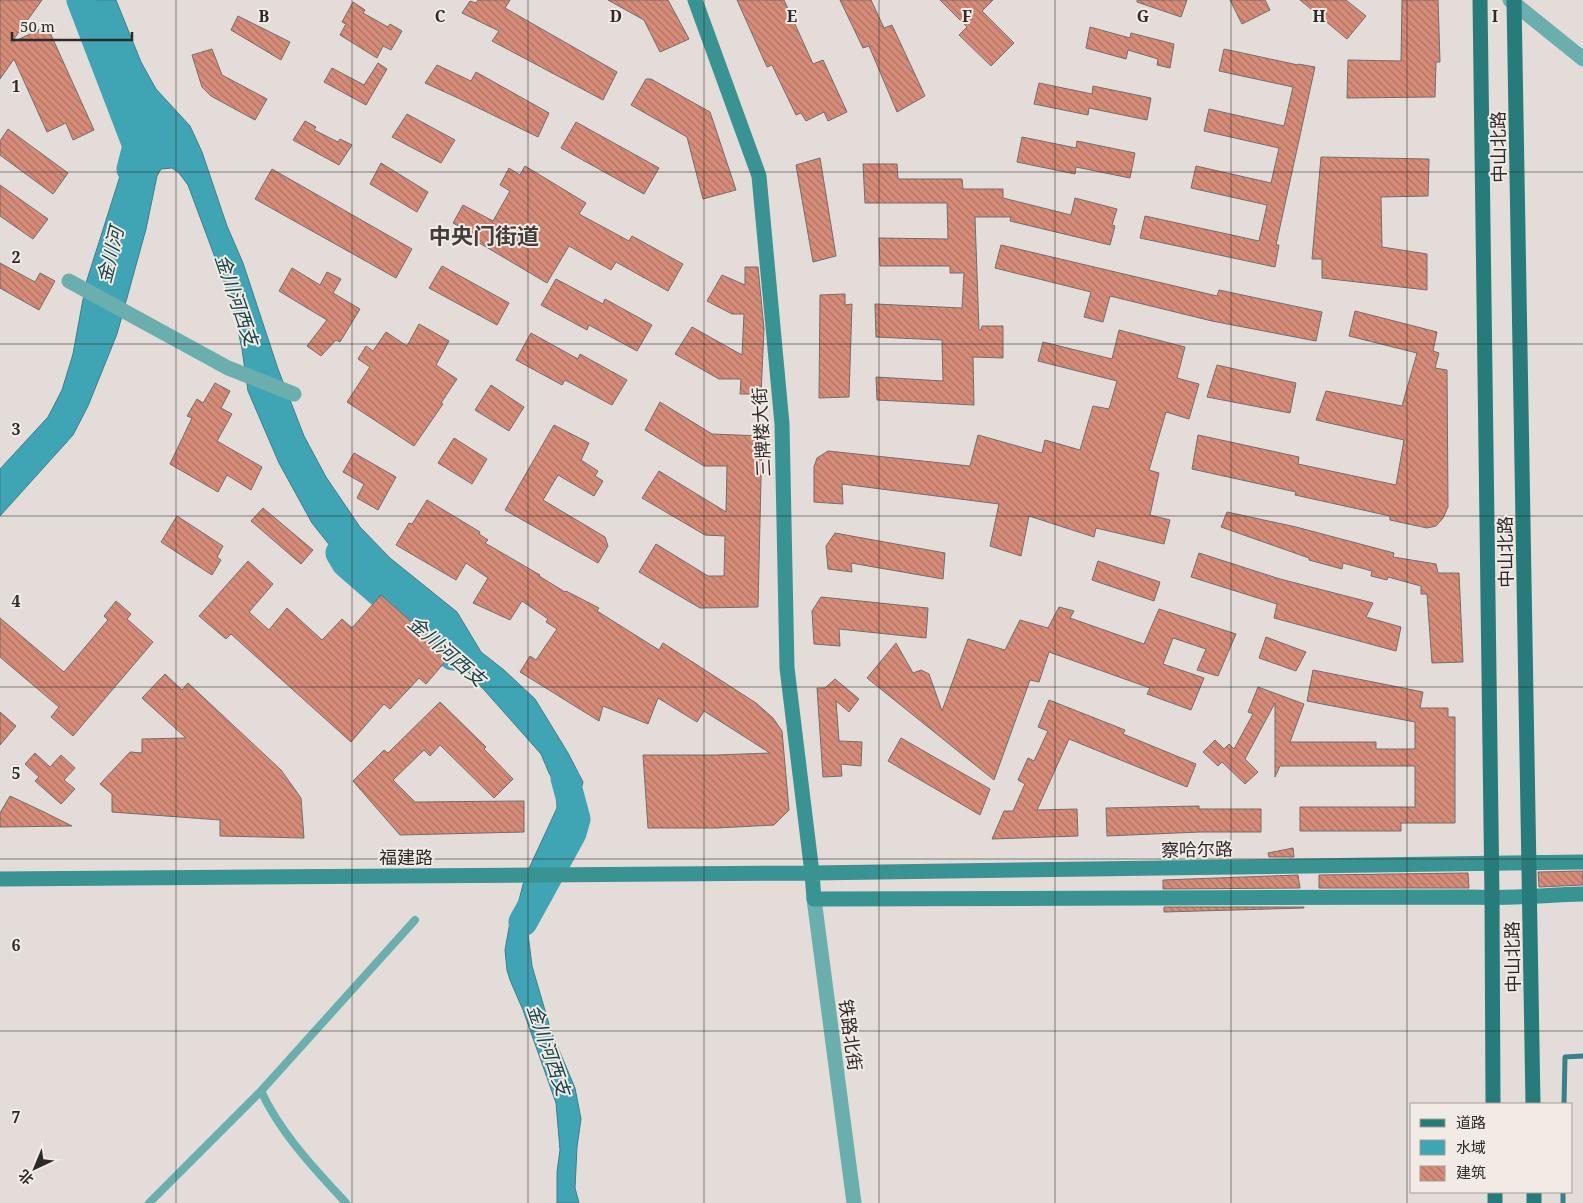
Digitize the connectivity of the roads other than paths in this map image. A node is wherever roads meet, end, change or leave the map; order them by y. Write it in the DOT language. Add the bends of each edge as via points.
graph roads {
  1 [pos="695,0"];
  2 [pos="1480,0"];
  3 [pos="1513,1"];
  4 [pos="1583,59"];
  5 [pos="69,282"];
  6 [pos="294,394"];
  7 [pos="1583,862"];
  8 [pos="1529,863"];
  9 [pos="1492,864"];
  10 [pos="812,873"];
  11 [pos="0,879"];
  12 [pos="1583,894"];
  13 [pos="1530,895"];
  14 [pos="1492,898"];
  15 [pos="814,899"];
  16 [pos="415,920"];
  17 [pos="261,1091"];
  18 [pos="1493,1103"];
  19 [pos="1533,1103"];
  20 [pos="149,1203"];
  21 [pos="346,1203"];
  22 [pos="854,1203"];
  1 -- 10 [label="main road, 三牌楼大街" via="759,176 782,424 787,668"];
  2 -- 9 [label="main road, 中山北路"];
  3 -- 4 [label="street"];
  3 -- 8 [label="main road, 中山北路"];
  5 -- 6 [label="street" via="228,368"];
  7 -- 8 [label="main road, 察哈尔路"];
  8 -- 9 [label="main road, 察哈尔路"];
  8 -- 13 [label="main road, 中山北路"];
  9 -- 10 [label="main road, 察哈尔路"];
  9 -- 14 [label="main road, 中山北路"];
  10 -- 11 [label="main road, 福建路"];
  10 -- 15 [label="main road, 铁路北街"];
  12 -- 13 [label="main road"];
  13 -- 14 [label="main road"];
  13 -- 19 [label="main road, 中山北路"];
  14 -- 15 [label="main road"];
  14 -- 18 [label="main road, 中山北路"];
  15 -- 22 [label="street, 铁路北街"];
  16 -- 17 [label="lane"];
  17 -- 20 [label="lane"];
  17 -- 21 [label="lane" via="270,1112"];
}
